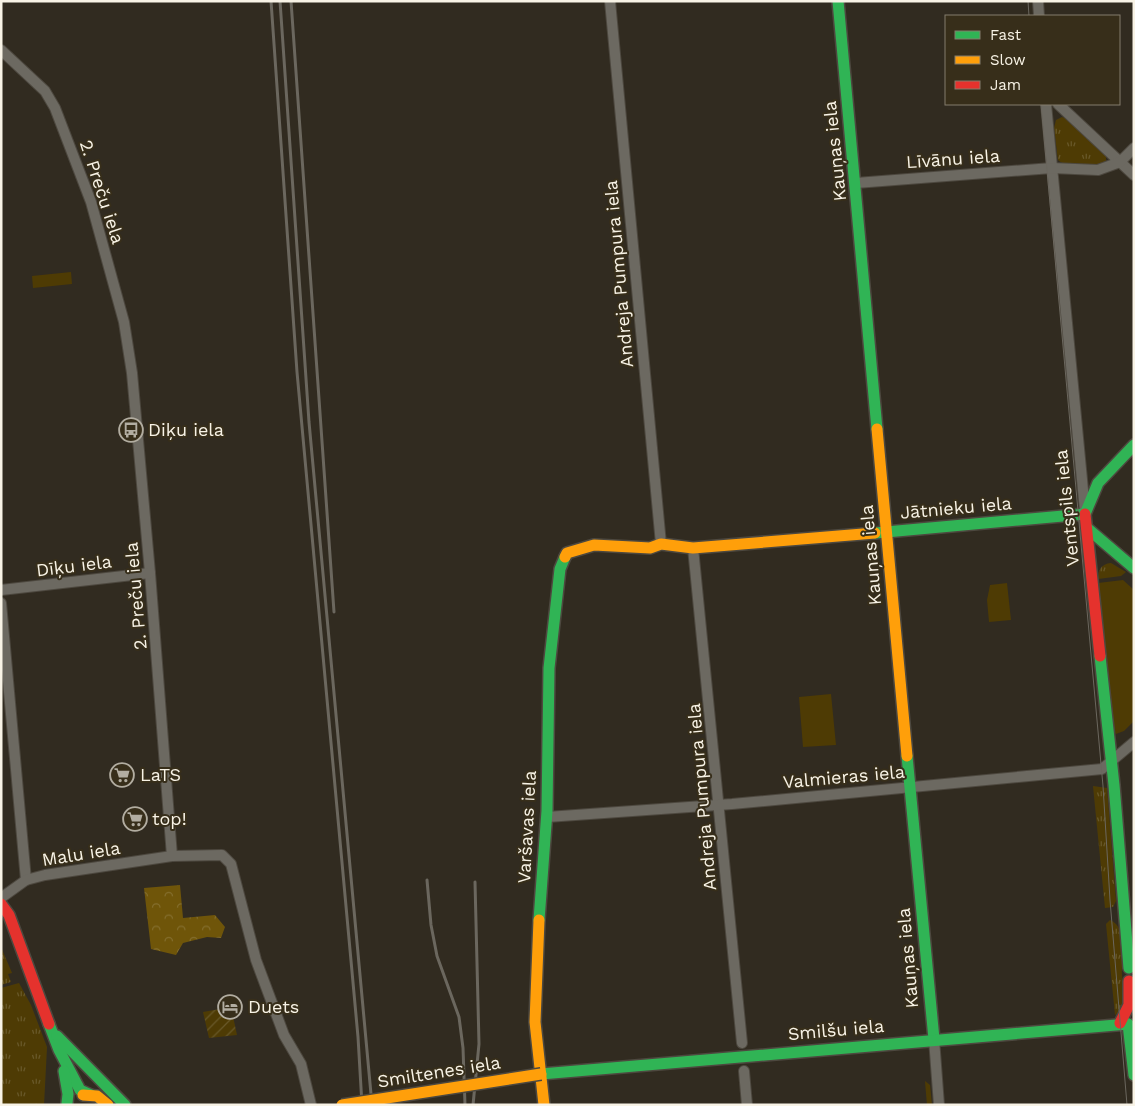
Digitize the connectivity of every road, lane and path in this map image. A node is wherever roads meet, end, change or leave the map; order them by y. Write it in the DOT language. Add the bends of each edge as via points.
graph roads {
  1 [pos="610,1"];
  2 [pos="838,1"];
  3 [pos="1038,1"];
  4 [pos="1039,15"];
  5 [pos="1,50"];
  6 [pos="1046,105"];
  7 [pos="1059,105"];
  8 [pos="1134,148"];
  9 [pos="1120,162"];
  10 [pos="1052,168"];
  11 [pos="1134,175"];
  12 [pos="856,183"];
  13 [pos="1134,445"];
  14 [pos="1085,514"];
  15 [pos="1087,528"];
  16 [pos="886,532"];
  17 [pos="660,544"];
  18 [pos="693,548"];
  19 [pos="567,553"];
  20 [pos="1134,568"];
  21 [pos="150,573"];
  22 [pos="1,590"];
  23 [pos="1,603"];
  24 [pos="1134,742"];
  25 [pos="1111,762"];
  26 [pos="910,787"];
  27 [pos="719,805"];
  28 [pos="547,817"];
  29 [pos="172,856"];
  30 [pos="26,880"];
  31 [pos="1,898"];
  32 [pos="1,904"];
  33 [pos="1126,908"];
  34 [pos="1134,926"];
  35 [pos="1131,963"];
  36 [pos="1132,985"];
  37 [pos="1127,1022"];
  38 [pos="53,1033"];
  39 [pos="1132,1038"];
  40 [pos="934,1039"];
  41 [pos="742,1043"];
  42 [pos="59,1050"];
  43 [pos="744,1071"];
  44 [pos="541,1074"];
  45 [pos="1134,1075"];
  46 [pos="90,1094"];
  47 [pos="66,1104"];
  48 [pos="311,1104"];
  49 [pos="108,1105"];
  50 [pos="124,1105"];
  51 [pos="342,1105"];
  52 [pos="544,1105"];
  53 [pos="748,1105"];
  54 [pos="939,1105"];
  1 -- 17 [label="street, Andreja Pumpura iela"];
  2 -- 12 [label="street, Kauņas iela"];
  3 -- 4 [label="street"];
  5 -- 21 [label="street, 2. Preču iela" via="45,91 55,108 91,202 124,322 132,373"];
  6 -- 10 [label="street, Ventspils iela"];
  7 -- 9 [label="street"];
  8 -- 9 [label="street"];
  9 -- 10 [label="street, Līvānu iela" via="1098,170"];
  9 -- 11 [label="street"];
  10 -- 12 [label="street, Līvānu iela"];
  10 -- 14 [label="street, Ventspils iela"];
  12 -- 16 [label="street, Kauņas iela"];
  13 -- 14 [label="street" via="1098,483"];
  14 -- 15 [label="street, Ventspils iela"];
  14 -- 16 [label="street, Jātnieku iela"];
  15 -- 20 [label="street"];
  15 -- 25 [label="street, Ventspils iela"];
  16 -- 18 [label="street, Jātnieku iela"];
  16 -- 26 [label="street, Kauņas iela"];
  17 -- 18 [label="street, Jātnieku iela"];
  17 -- 19 [label="street, Jātnieku iela" via="650,548 594,545"];
  18 -- 27 [label="street, Andreja Pumpura iela"];
  19 -- 28 [label="street, Varšavas iela" via="560,569 549,668"];
  21 -- 22 [label="street, Dīķu iela"];
  21 -- 29 [label="street, 2. Preču iela"];
  23 -- 30 [label="street"];
  24 -- 25 [label="street, Valmieras iela"];
  25 -- 26 [label="street, Valmieras iela" via="1096,770"];
  25 -- 33 [label="street, Ventspils iela"];
  26 -- 27 [label="street, Valmieras iela"];
  26 -- 40 [label="street, Kauņas iela"];
  27 -- 28 [label="street, Valmieras iela"];
  27 -- 41 [label="street, Andreja Pumpura iela"];
  28 -- 44 [label="street, Varšavas iela" via="535,982"];
  29 -- 30 [label="street, Malu iela"];
  29 -- 48 [label="street" via="222,855 230,864 256,960 284,1035 301,1064"];
  30 -- 31 [label="street, Malu iela"];
  32 -- 38 [label="street" via="9,915"];
  33 -- 34 [label="street, Ventspils iela"];
  33 -- 35 [label="street, Ventspils iela" via="1124,919"];
  35 -- 36 [label="street, Ventspils iela"];
  36 -- 37 [label="street"];
  37 -- 39 [label="street"];
  37 -- 40 [label="street, Smilšu iela"];
  38 -- 42 [label="street"];
  38 -- 50 [label="street"];
  39 -- 45 [label="street"];
  40 -- 44 [label="street, Smilšu iela"];
  40 -- 54 [label="street, Kauņas iela"];
  42 -- 46 [label="street" via="80,1090"];
  42 -- 47 [label="street" via="67,1082"];
  43 -- 53 [label="street"];
  44 -- 51 [label="street, Smiltenes iela, bridge"];
  44 -- 52 [label="street, Varšavas iela"];
  46 -- 47 [label="street" via="78,1096"];
  46 -- 49 [label="street"];
}
